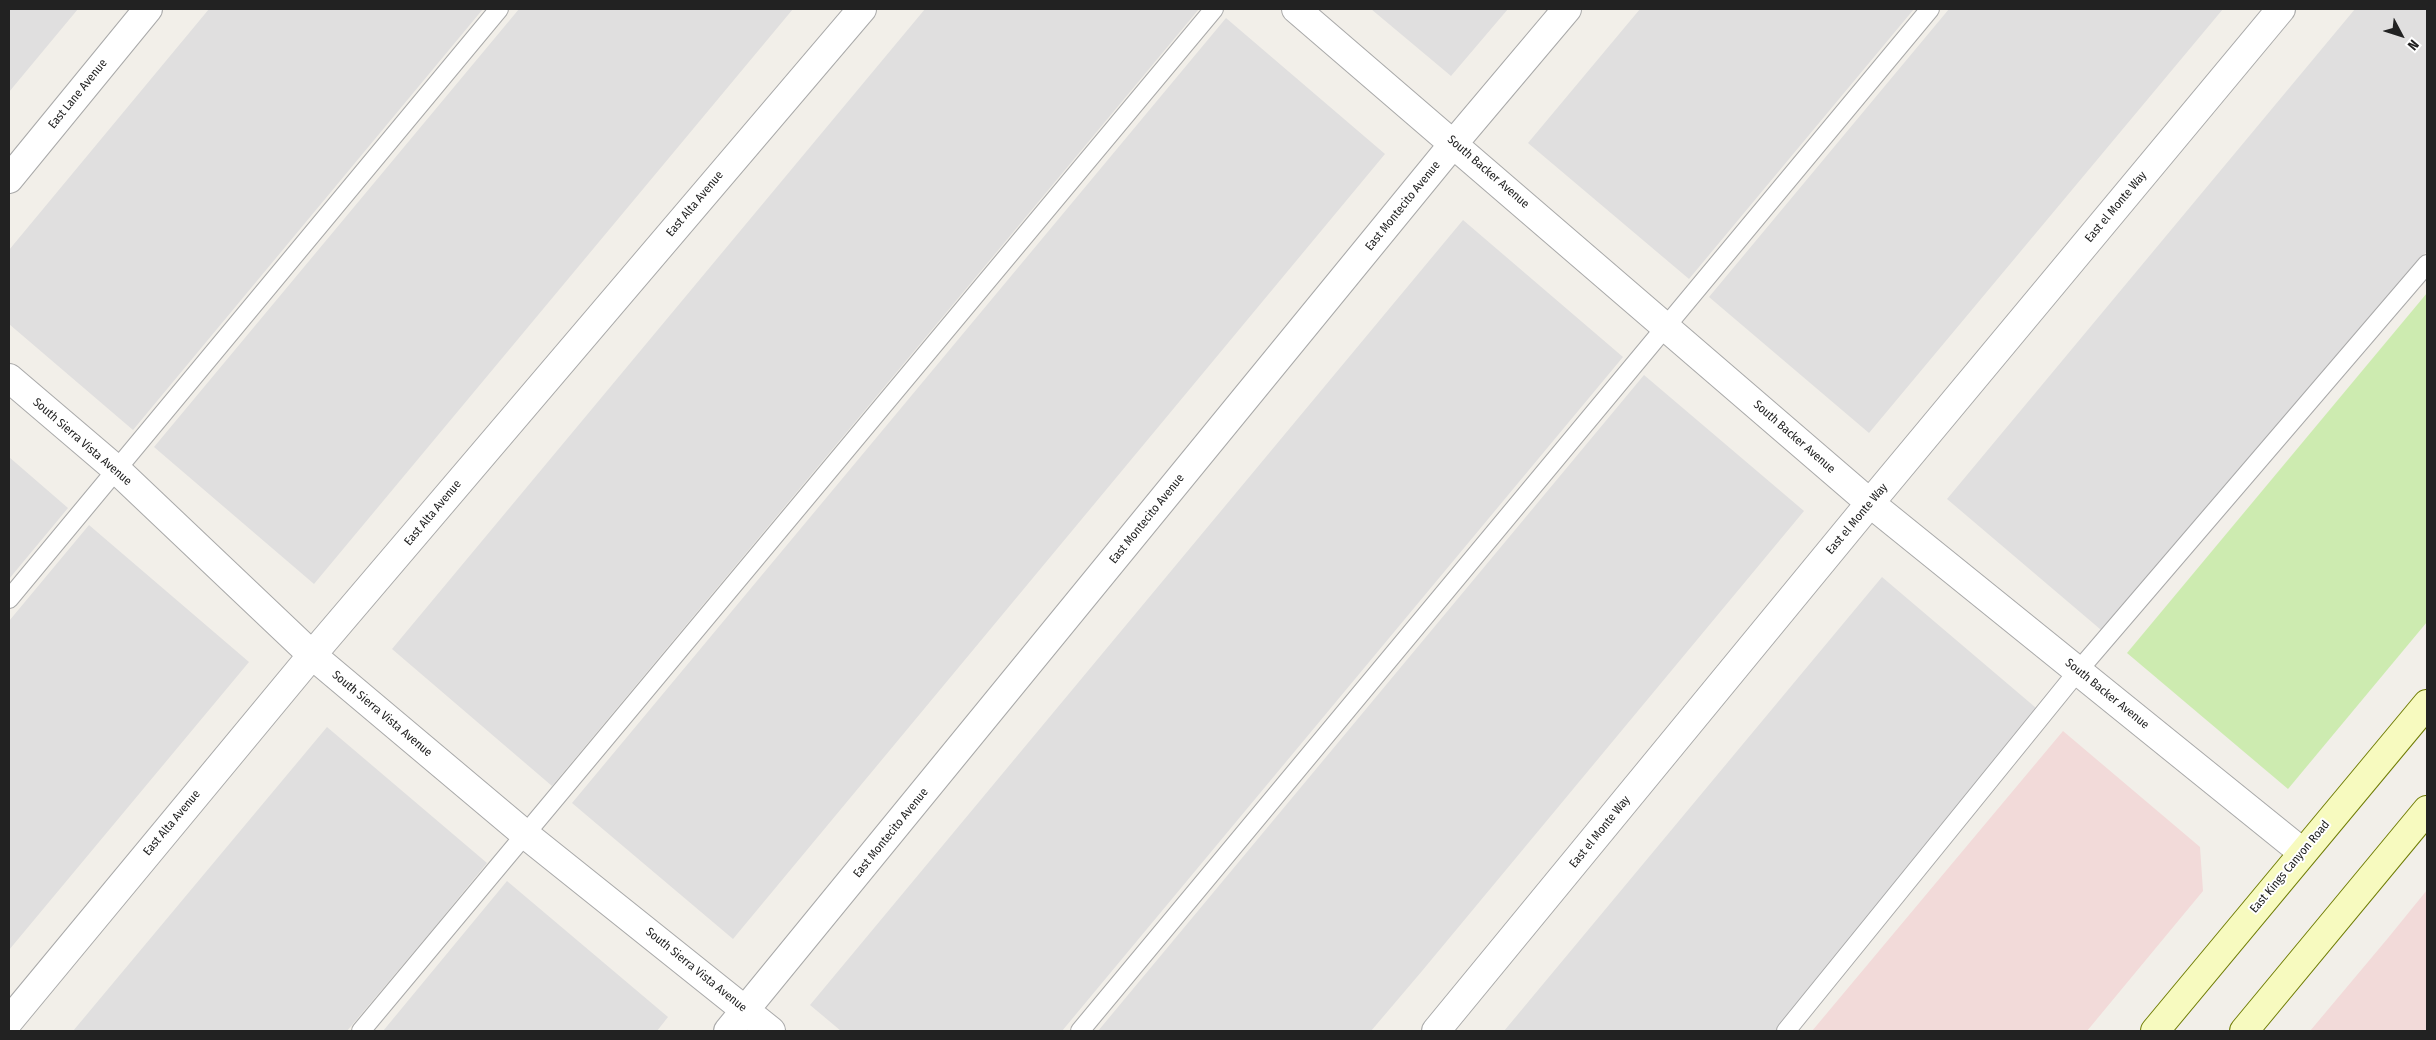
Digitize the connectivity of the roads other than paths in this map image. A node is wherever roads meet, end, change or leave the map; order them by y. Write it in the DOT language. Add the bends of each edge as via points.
graph roads {
  1 [pos="148,9"];
  2 [pos="499,9"];
  3 [pos="862,9"];
  4 [pos="1214,9"];
  5 [pos="1296,9"];
  6 [pos="1567,9"];
  7 [pos="1930,9"];
  8 [pos="2281,9"];
  9 [pos="1454,143"];
  10 [pos="9,179"];
  11 [pos="2427,264"];
  12 [pos="1665,326"];
  13 [pos="9,378"];
  14 [pos="117,470"];
  15 [pos="1870,503"];
  16 [pos="9,599"];
  17 [pos="312,654"];
  18 [pos="2078,671"];
  19 [pos="2427,704"];
  20 [pos="2427,810"];
  21 [pos="526,834"];
  22 [pos="2302,852"];
  23 [pos="746,1010"];
  24 [pos="9,1021"];
  25 [pos="361,1031"];
  26 [pos="728,1031"];
  27 [pos="771,1031"];
  28 [pos="1080,1031"];
  29 [pos="1436,1031"];
  30 [pos="1786,1031"];
  31 [pos="2155,1031"];
  32 [pos="2244,1031"];
  1 -- 10 [label="street, East Lane Avenue"];
  2 -- 14 [label="lane"];
  3 -- 17 [label="street, East Alta Avenue"];
  4 -- 21 [label="lane"];
  5 -- 9 [label="street, South Backer Avenue"];
  6 -- 9 [label="street, East Montecito Avenue"];
  7 -- 12 [label="lane"];
  8 -- 15 [label="street, East el Monte Way"];
  9 -- 12 [label="street, South Backer Avenue"];
  9 -- 23 [label="street, East Montecito Avenue"];
  11 -- 18 [label="lane"];
  12 -- 15 [label="street, South Backer Avenue"];
  12 -- 28 [label="lane"];
  13 -- 14 [label="street, South Sierra Vista Avenue"];
  14 -- 16 [label="lane"];
  14 -- 17 [label="street, South Sierra Vista Avenue"];
  15 -- 18 [label="street, South Backer Avenue"];
  15 -- 29 [label="street, East el Monte Way"];
  17 -- 21 [label="street, South Sierra Vista Avenue"];
  17 -- 24 [label="street, East Alta Avenue"];
  18 -- 22 [label="street, South Backer Avenue"];
  18 -- 30 [label="lane"];
  19 -- 22 [label="main road, East Kings Canyon Road"];
  20 -- 32 [label="main road"];
  21 -- 23 [label="street, South Sierra Vista Avenue"];
  21 -- 25 [label="lane"];
  22 -- 31 [label="main road, East Kings Canyon Road"];
  23 -- 26 [label="street, East Montecito Avenue"];
  23 -- 27 [label="street, South Sierra Vista Avenue"];
}
